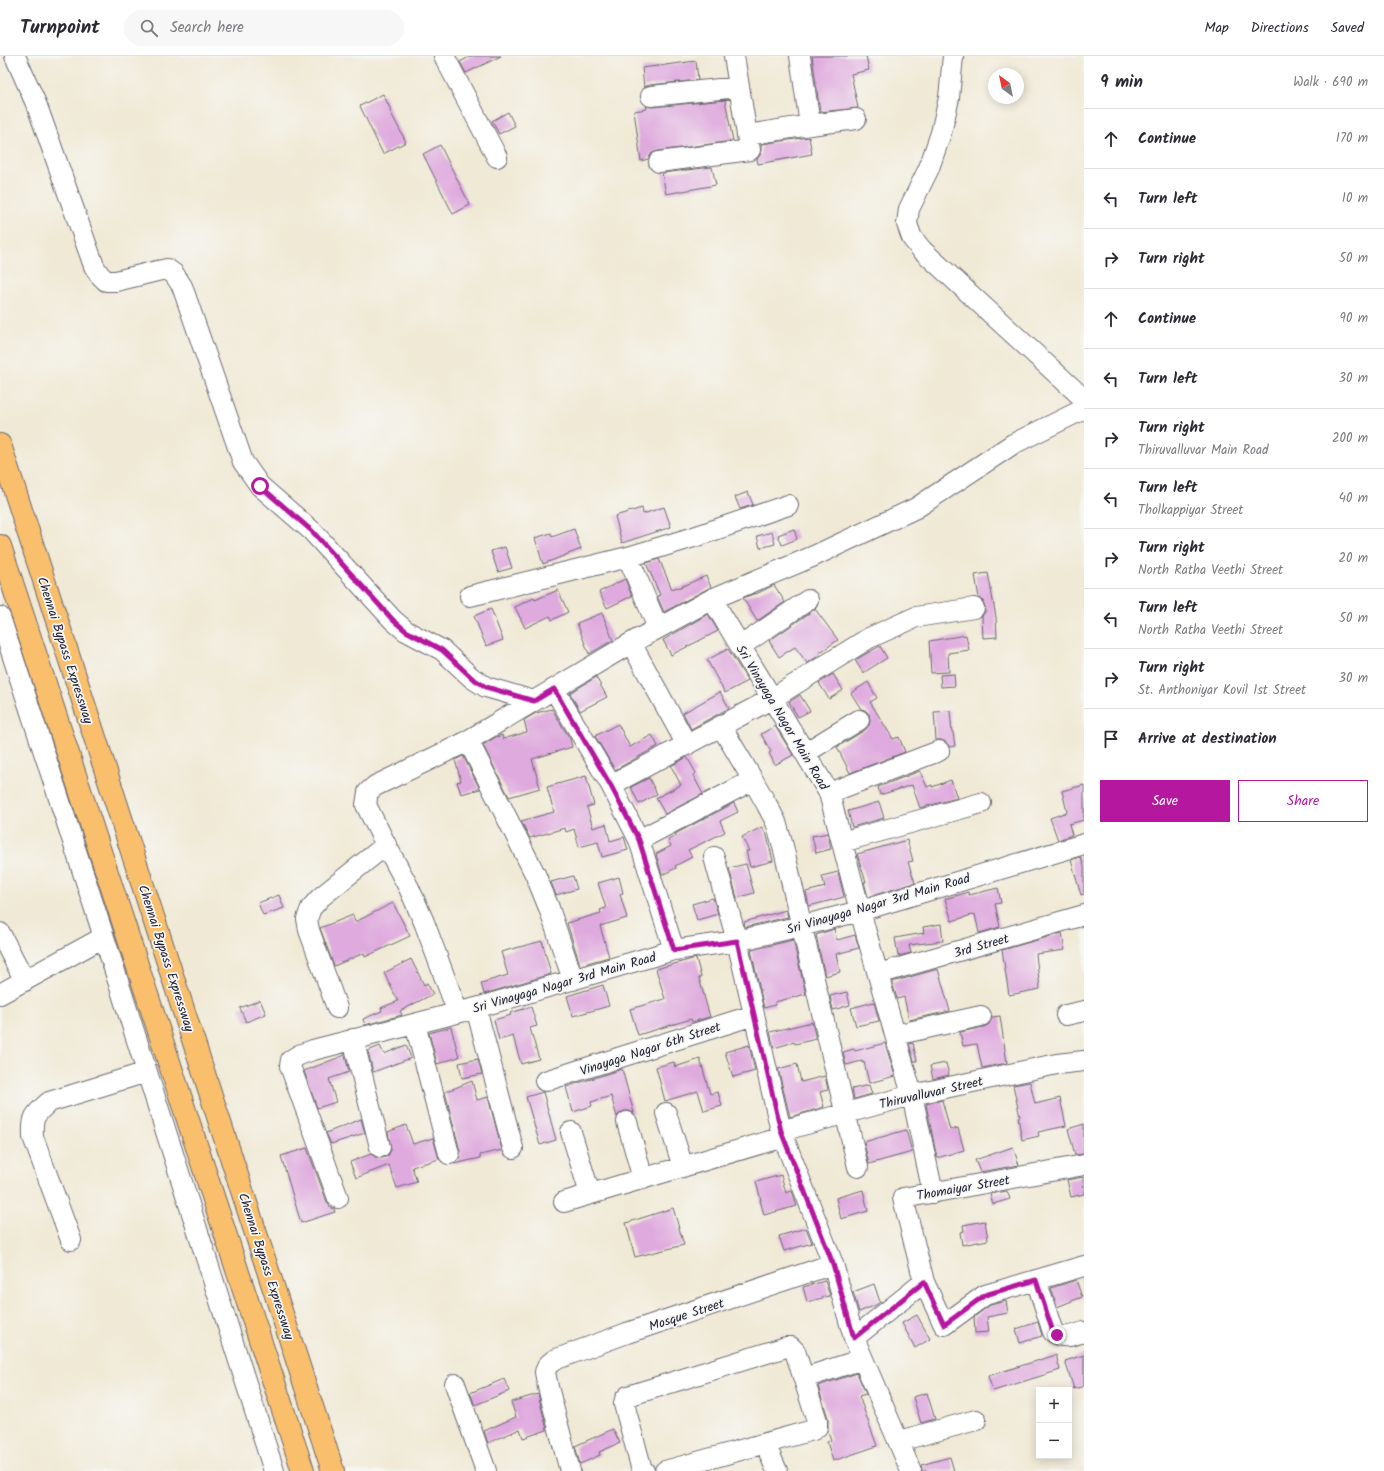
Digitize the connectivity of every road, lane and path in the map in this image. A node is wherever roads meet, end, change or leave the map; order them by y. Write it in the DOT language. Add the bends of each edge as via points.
graph roads {
  1 [pos="16,56"];
  2 [pos="444,56"];
  3 [pos="734,56"];
  4 [pos="800,56"];
  5 [pos="953,56"];
  6 [pos="739,86"];
  7 [pos="650,96"];
  8 [pos="856,119"];
  9 [pos="810,125"];
  10 [pos="747,135"];
  11 [pos="497,157"];
  12 [pos="659,162"];
  13 [pos="1084,399"];
  14 [pos="1084,409"];
  15 [pos="0,445"];
  16 [pos="788,505"];
  17 [pos="0,546"];
  18 [pos="628,557"];
  19 [pos="470,596"];
  20 [pos="712,599"];
  21 [pos="808,600"];
  22 [pos="974,608"];
  23 [pos="0,617"];
  24 [pos="658,628"];
  25 [pos="631,643"];
  26 [pos="741,646"];
  27 [pos="554,689"];
  28 [pos="773,698"];
  29 [pos="534,701"];
  30 [pos="859,720"];
  31 [pos="721,726"];
  32 [pos="468,740"];
  33 [pos="687,744"];
  34 [pos="939,751"];
  35 [pos="804,753"];
  36 [pos="753,780"];
  37 [pos="611,786"];
  38 [pos="829,793"];
  39 [pos="981,803"];
  40 [pos="639,840"];
  41 [pos="842,842"];
  42 [pos="1084,844"];
  43 [pos="386,845"];
  44 [pos="714,857"];
  45 [pos="860,910"];
  46 [pos="1084,915"];
  47 [pos="800,926"];
  48 [pos="0,933"];
  49 [pos="104,938"];
  50 [pos="737,941"];
  51 [pos="674,950"];
  52 [pos="878,974"];
  53 [pos="25,980"];
  54 [pos="573,980"];
  55 [pos="0,994"];
  56 [pos="337,1008"];
  57 [pos="467,1010"];
  58 [pos="754,1015"];
  59 [pos="981,1016"];
  60 [pos="415,1024"];
  61 [pos="895,1035"];
  62 [pos="353,1040"];
  63 [pos="1084,1061"];
  64 [pos="147,1072"];
  65 [pos="545,1081"];
  66 [pos="912,1095"];
  67 [pos="666,1113"];
  68 [pos="846,1113"];
  69 [pos="627,1122"];
  70 [pos="571,1132"];
  71 [pos="782,1134"];
  72 [pos="380,1147"];
  73 [pos="513,1148"];
  74 [pos="449,1154"];
  75 [pos="1084,1165"];
  76 [pos="683,1167"];
  77 [pos="858,1167"];
  78 [pos="643,1179"];
  79 [pos="933,1193"];
  80 [pos="590,1194"];
  81 [pos="338,1198"];
  82 [pos="564,1202"];
  83 [pos="71,1240"];
  84 [pos="833,1264"];
  85 [pos="1084,1266"];
  86 [pos="1036,1280"];
  87 [pos="924,1282"];
  88 [pos="1084,1332"];
  89 [pos="854,1338"];
  90 [pos="863,1359"];
  91 [pos="804,1378"];
  92 [pos="455,1384"];
  93 [pos="976,1420"];
  94 [pos="899,1441"];
  95 [pos="274,1471"];
  96 [pos="303,1471"];
  97 [pos="333,1471"];
  98 [pos="486,1471"];
  99 [pos="570,1471"];
  100 [pos="644,1471"];
  101 [pos="665,1471"];
  102 [pos="911,1471"];
  1 -- 29 [label="street" via="37,106 94,266 106,281 116,282 167,269 174,274 182,286 243,462 260,486 312,531 406,631 442,650 472,678 486,687"];
  2 -- 11 [label="street"];
  3 -- 6 [label="street"];
  4 -- 9 [label="street"];
  5 -- 13 [label="street" via="949,98 941,133 929,168 909,209 907,224 912,238"];
  6 -- 7 [label="street"];
  6 -- 10 [label="street"];
  8 -- 9 [label="street"];
  9 -- 10 [label="street"];
  10 -- 12 [label="street" via="750,150"];
  14 -- 20 [label="street" via="1013,444 916,508 814,556"];
  15 -- 97 [label="highway, Chennai Bypass Expressway"];
  16 -- 18 [label="street"];
  17 -- 96 [label="highway"];
  18 -- 19 [label="street"];
  18 -- 24 [label="street"];
  20 -- 24 [label="street"];
  20 -- 26 [label="street, Sri Vinayaga Nagar Main Road"];
  21 -- 26 [label="street"];
  22 -- 28 [label="street" via="916,617 876,635"];
  23 -- 49 [label="street"];
  24 -- 25 [label="street"];
  25 -- 27 [label="street"];
  25 -- 33 [label="street"];
  26 -- 28 [label="street, Sri Vinayaga Nagar Main Road"];
  27 -- 29 [label="street"];
  27 -- 37 [label="street"];
  28 -- 31 [label="street"];
  28 -- 35 [label="street, Sri Vinayaga Nagar Main Road"];
  29 -- 32 [label="street"];
  30 -- 35 [label="street"];
  31 -- 33 [label="street"];
  31 -- 36 [label="street"];
  32 -- 43 [label="street" via="374,786 368,792 366,805"];
  32 -- 54 [label="street" via="536,876"];
  33 -- 37 [label="street"];
  34 -- 38 [label="street"];
  35 -- 38 [label="street, Sri Vinayaga Nagar Main Road"];
  36 -- 40 [label="street"];
  36 -- 47 [label="street" via="776,822"];
  37 -- 40 [label="street"];
  38 -- 41 [label="street, Sri Vinayaga Nagar Main Road"];
  39 -- 41 [label="street"];
  40 -- 51 [label="street"];
  41 -- 45 [label="street, Sri Vinayaga Nagar Main Road"];
  42 -- 45 [label="street, Sri Vinayaga Nagar 3rd Main Road"];
  43 -- 56 [label="street" via="321,896 311,908 307,919"];
  43 -- 57 [label="street"];
  44 -- 50 [label="street"];
  45 -- 47 [label="street, Sri Vinayaga Nagar 3rd Main Road"];
  45 -- 52 [label="street, Sri Vinayaga Nagar Main Road"];
  46 -- 52 [label="street, 3rd Street"];
  47 -- 50 [label="street, Sri Vinayaga Nagar 3rd Main Road"];
  47 -- 68 [label="street"];
  48 -- 53 [label="street"];
  49 -- 53 [label="street"];
  49 -- 64 [label="street"];
  50 -- 51 [label="street, Sri Vinayaga Nagar 3rd Main Road"];
  50 -- 58 [label="street"];
  51 -- 54 [label="street, Sri Vinayaga Nagar 3rd Main Road"];
  52 -- 61 [label="street, Sri Vinayaga Nagar Main Road"];
  53 -- 55 [label="street"];
  54 -- 57 [label="street, Sri Vinayaga Nagar 3rd Main Road"];
  57 -- 60 [label="street, Sri Vinayaga Nagar 3rd Main Road"];
  57 -- 73 [label="street"];
  58 -- 65 [label="street, Vinayaga Nagar 6th Street"];
  58 -- 71 [label="street"];
  59 -- 61 [label="street"];
  60 -- 62 [label="street, Sri Vinayaga Nagar 3rd Main Road"];
  60 -- 74 [label="street"];
  61 -- 66 [label="street, Sri Vinayaga Nagar Main Road"];
  62 -- 72 [label="street"];
  62 -- 81 [label="street, Sri Vinayaga Nagar 3rd Main Road" via="299,1055 291,1060 290,1066"];
  63 -- 66 [label="street, Thiruvalluvar Street" via="1057,1064"];
  64 -- 83 [label="street" via="49,1102 32,1122 33,1137"];
  64 -- 95 [label="street"];
  66 -- 68 [label="street, Thiruvalluvar Street"];
  66 -- 79 [label="street, Sri Vinayaga Nagar Main Road"];
  67 -- 76 [label="street"];
  68 -- 71 [label="street, Thiruvalluvar Street"];
  68 -- 77 [label="street"];
  69 -- 78 [label="street"];
  70 -- 80 [label="street"];
  71 -- 76 [label="street, Thiruvalluvar Street"];
  71 -- 84 [label="street"];
  75 -- 79 [label="street, Thomaiyar Street"];
  76 -- 78 [label="street, Thiruvalluvar Street"];
  78 -- 80 [label="street, Thiruvalluvar Street"];
  79 -- 87 [label="street, Thomaiyar Street" via="903,1198"];
  80 -- 82 [label="street, Thiruvalluvar Street"];
  84 -- 89 [label="street"];
  84 -- 99 [label="street, Mosque Street" via="554,1360 545,1372"];
  85 -- 86 [label="street"];
  86 -- 87 [label="street" via="985,1295 944,1325"];
  86 -- 88 [label="street" via="1053,1332 1063,1337"];
  87 -- 89 [label="street"];
  89 -- 90 [label="street"];
  90 -- 91 [label="street"];
  90 -- 94 [label="street"];
  91 -- 100 [label="street" via="795,1351 791,1347 786,1347 628,1396 624,1399 624,1404"];
  91 -- 101 [label="street" via="817,1421 817,1427 813,1430"];
  92 -- 98 [label="street"];
  93 -- 94 [label="street"];
  94 -- 102 [label="street"];
}
